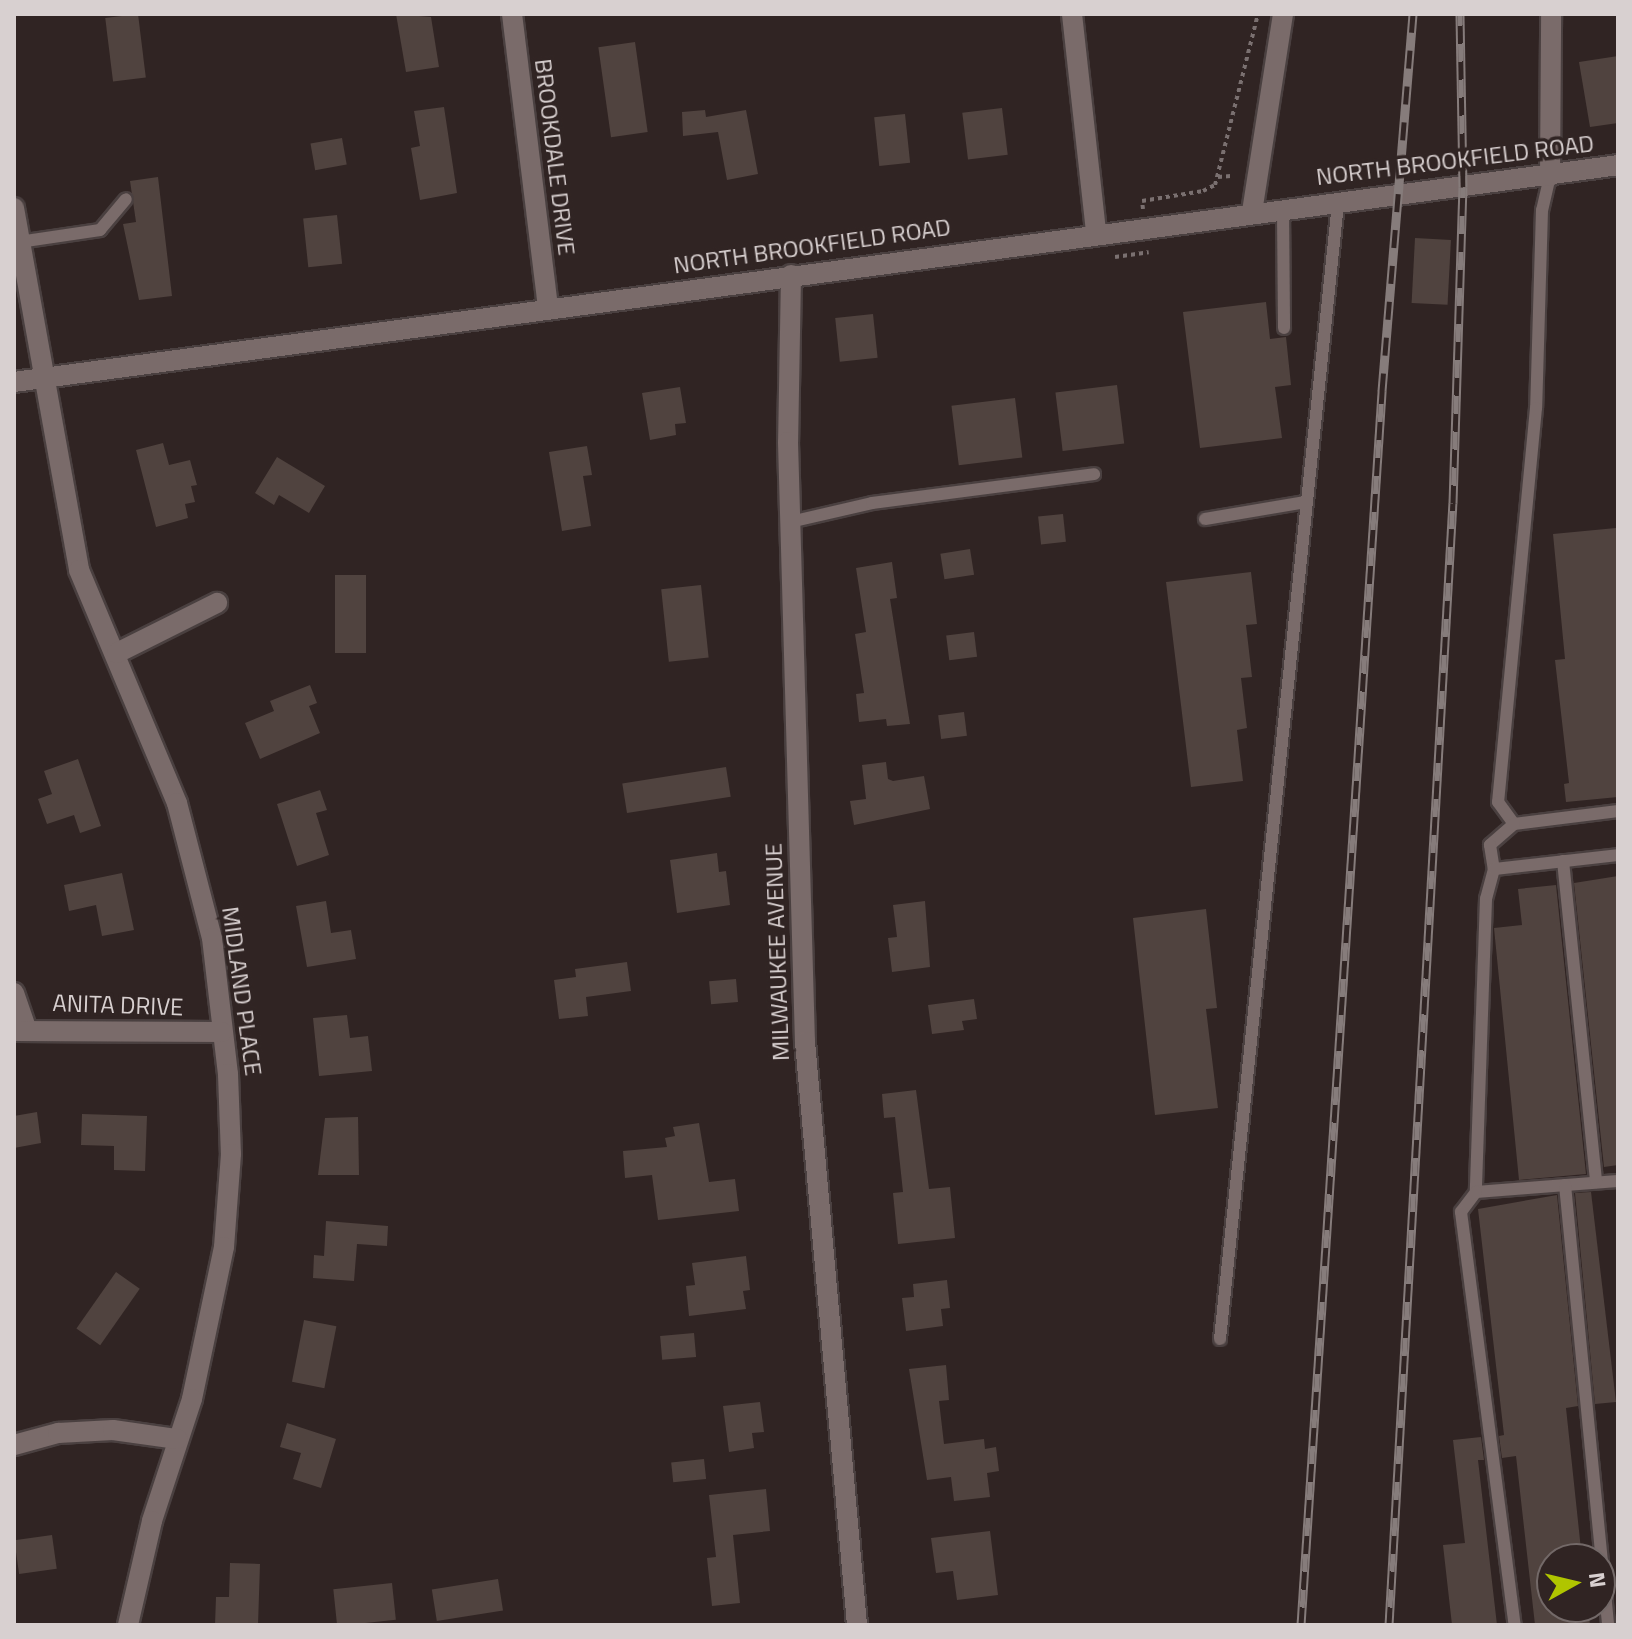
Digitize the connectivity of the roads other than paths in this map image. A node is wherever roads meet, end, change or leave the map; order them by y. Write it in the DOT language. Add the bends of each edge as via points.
graph roads {
  1 [pos="512,14"];
  2 [pos="1072,14"];
  3 [pos="1283,14"];
  4 [pos="1551,14"];
  5 [pos="1618,165"];
  6 [pos="1550,176"];
  7 [pos="126,199"];
  8 [pos="1338,202"];
  9 [pos="14,208"];
  10 [pos="1283,209"];
  11 [pos="1252,212"];
  12 [pos="1096,233"];
  13 [pos="19,242"];
  14 [pos="791,275"];
  15 [pos="548,307"];
  16 [pos="1284,328"];
  17 [pos="43,378"];
  18 [pos="14,382"];
  19 [pos="1094,474"];
  20 [pos="1306,502"];
  21 [pos="1205,519"];
  22 [pos="790,522"];
  23 [pos="217,603"];
  24 [pos="117,653"];
  25 [pos="1618,811"];
  26 [pos="1514,824"];
  27 [pos="1618,855"];
  28 [pos="1563,861"];
  29 [pos="1494,869"];
  30 [pos="14,993"];
  31 [pos="20,1030"];
  32 [pos="222,1032"];
  33 [pos="1618,1181"];
  34 [pos="1596,1182"];
  35 [pos="1565,1185"];
  36 [pos="1476,1192"];
  37 [pos="1220,1339"];
  38 [pos="177,1439"];
  39 [pos="14,1445"];
  40 [pos="128,1625"];
  41 [pos="857,1625"];
  42 [pos="1515,1625"];
  43 [pos="1608,1625"];
  1 -- 15 [label="street, BROOKDALE DRIVE"];
  2 -- 12 [label="street"];
  3 -- 11 [label="street"];
  4 -- 6 [label="street"];
  5 -- 6 [label="street, NORTH BROOKFIELD ROAD"];
  6 -- 8 [label="street, NORTH BROOKFIELD ROAD"];
  6 -- 26 [label="lane" via="1542,210 1536,408 1498,802"];
  7 -- 13 [label="lane" via="100,230"];
  8 -- 10 [label="street, NORTH BROOKFIELD ROAD"];
  8 -- 20 [label="lane"];
  9 -- 13 [label="street, MIDLAND PLACE"];
  10 -- 11 [label="street, NORTH BROOKFIELD ROAD"];
  10 -- 16 [label="lane"];
  11 -- 12 [label="street, NORTH BROOKFIELD ROAD"];
  12 -- 14 [label="street, NORTH BROOKFIELD ROAD"];
  13 -- 17 [label="street, MIDLAND PLACE"];
  14 -- 15 [label="street, NORTH BROOKFIELD ROAD"];
  14 -- 22 [label="street, MILWAUKEE AVENUE"];
  15 -- 17 [label="street, NORTH BROOKFIELD ROAD"];
  17 -- 18 [label="street, NORTH BROOKFIELD ROAD"];
  17 -- 24 [label="street, MIDLAND PLACE" via="79,570"];
  19 -- 22 [label="lane" via="872,503"];
  20 -- 21 [label="lane"];
  20 -- 37 [label="lane"];
  22 -- 41 [label="street, MILWAUKEE AVENUE" via="805,1042"];
  23 -- 24 [label="street"];
  24 -- 32 [label="street, MIDLAND PLACE" via="177,803 212,938"];
  25 -- 26 [label="lane"];
  26 -- 29 [label="lane" via="1490,845"];
  27 -- 28 [label="lane"];
  28 -- 29 [label="lane"];
  28 -- 34 [label="lane"];
  29 -- 36 [label="lane" via="1486,899"];
  30 -- 31 [label="street"];
  31 -- 32 [label="street, ANITA DRIVE"];
  32 -- 38 [label="street, MIDLAND PLACE" via="231,1154 224,1247 192,1399"];
  33 -- 34 [label="lane"];
  34 -- 35 [label="lane"];
  35 -- 36 [label="lane"];
  35 -- 43 [label="lane"];
  36 -- 42 [label="lane" via="1461,1212"];
  38 -- 39 [label="street" via="113,1430 58,1433"];
  38 -- 40 [label="street, MIDLAND PLACE"];
}
